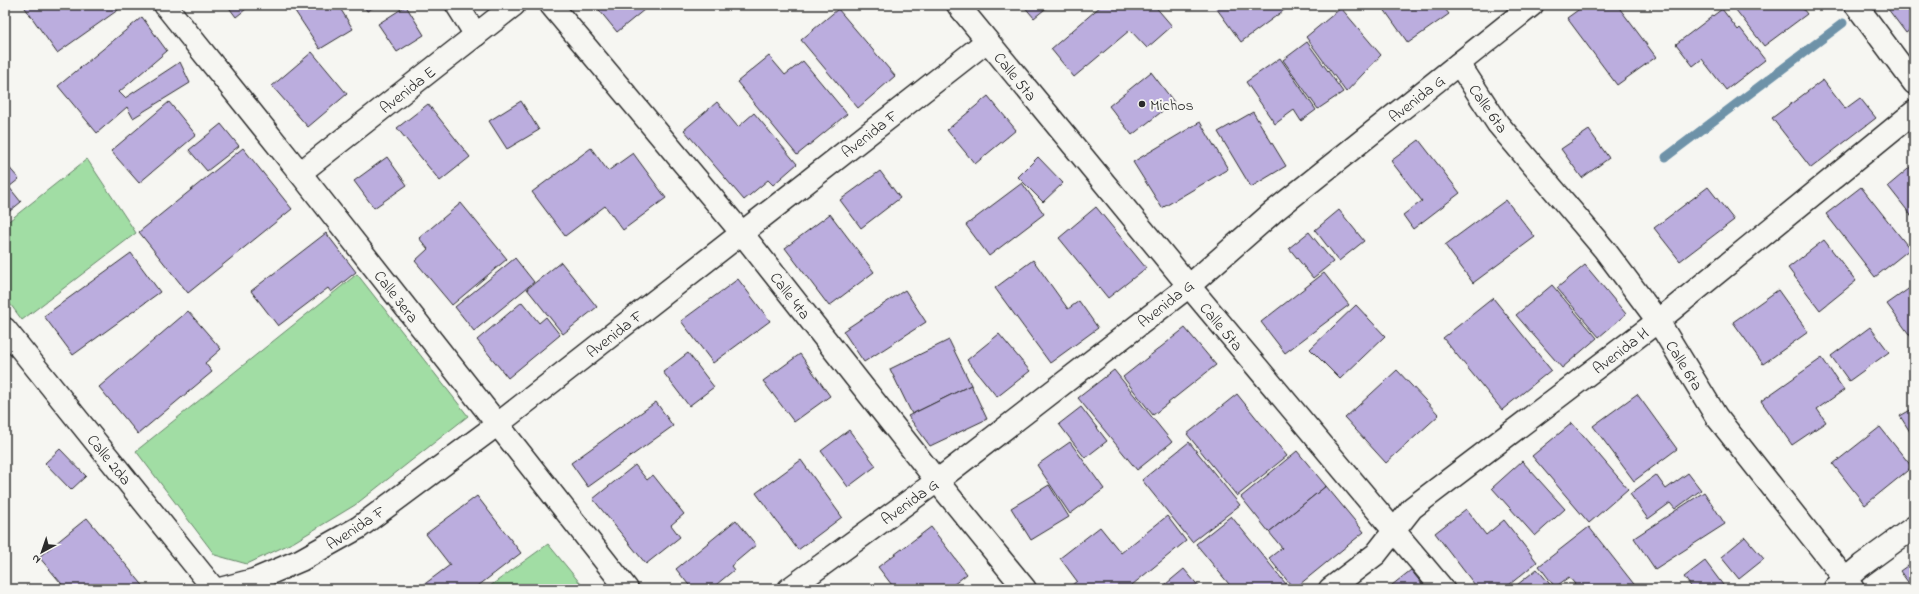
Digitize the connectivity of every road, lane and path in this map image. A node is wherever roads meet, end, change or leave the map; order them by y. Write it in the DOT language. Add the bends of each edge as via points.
graph roads {
  1 [pos="165,5"];
  2 [pos="457,5"];
  3 [pos="514,5"];
  4 [pos="551,5"];
  5 [pos="958,5"];
  6 [pos="1532,5"];
  7 [pos="1856,5"];
  8 [pos="476,35"];
  9 [pos="988,41"];
  10 [pos="1459,64"];
  11 [pos="1914,83"];
  12 [pos="1914,112"];
  13 [pos="300,173"];
  14 [pos="742,232"];
  15 [pos="1189,286"];
  16 [pos="1658,321"];
  17 [pos="5,329"];
  18 [pos="498,424"];
  19 [pos="937,481"];
  20 [pos="1914,527"];
  21 [pos="1394,531"];
  22 [pos="1844,586"];
  23 [pos="214,589"];
  24 [pos="220,589"];
  25 [pos="627,589"];
  26 [pos="789,589"];
  27 [pos="1026,589"];
  28 [pos="1330,589"];
  29 [pos="1443,589"];
  1 -- 13 [label="street, Calle 3era"];
  2 -- 8 [label="street"];
  3 -- 8 [label="street, Avenida E"];
  4 -- 14 [label="street, Calle 4ta"];
  5 -- 9 [label="street, Calle 5ta"];
  6 -- 10 [label="street, Avenida G"];
  7 -- 11 [label="street"];
  8 -- 13 [label="street, Avenida E"];
  9 -- 14 [label="street, Avenida F"];
  9 -- 15 [label="street, Calle 5ta"];
  10 -- 15 [label="street, Avenida G" via="1273,212"];
  10 -- 16 [label="street, Calle 6ta" via="1498,124 1604,249"];
  12 -- 16 [label="street, Avenida H"];
  13 -- 18 [label="street, Calle 3era"];
  14 -- 18 [label="street, Avenida F"];
  14 -- 19 [label="street, Calle 4ta"];
  15 -- 19 [label="street, Avenida G"];
  15 -- 21 [label="street, Calle 5ta"];
  16 -- 21 [label="street, Avenida H" via="1412,508"];
  16 -- 22 [label="street, Calle 6ta" via="1716,416"];
  17 -- 23 [label="street, Calle 2da"];
  18 -- 24 [label="street, Avenida F" via="358,528 254,580"];
  18 -- 25 [label="street, Calle 3era"];
  19 -- 26 [label="street, Avenida G"];
  19 -- 27 [label="street, Calle 4ta"];
  20 -- 22 [label="street" via="1862,565"];
  21 -- 28 [label="street, Avenida H" via="1376,554"];
  21 -- 29 [label="street, Calle 5ta"];
}
